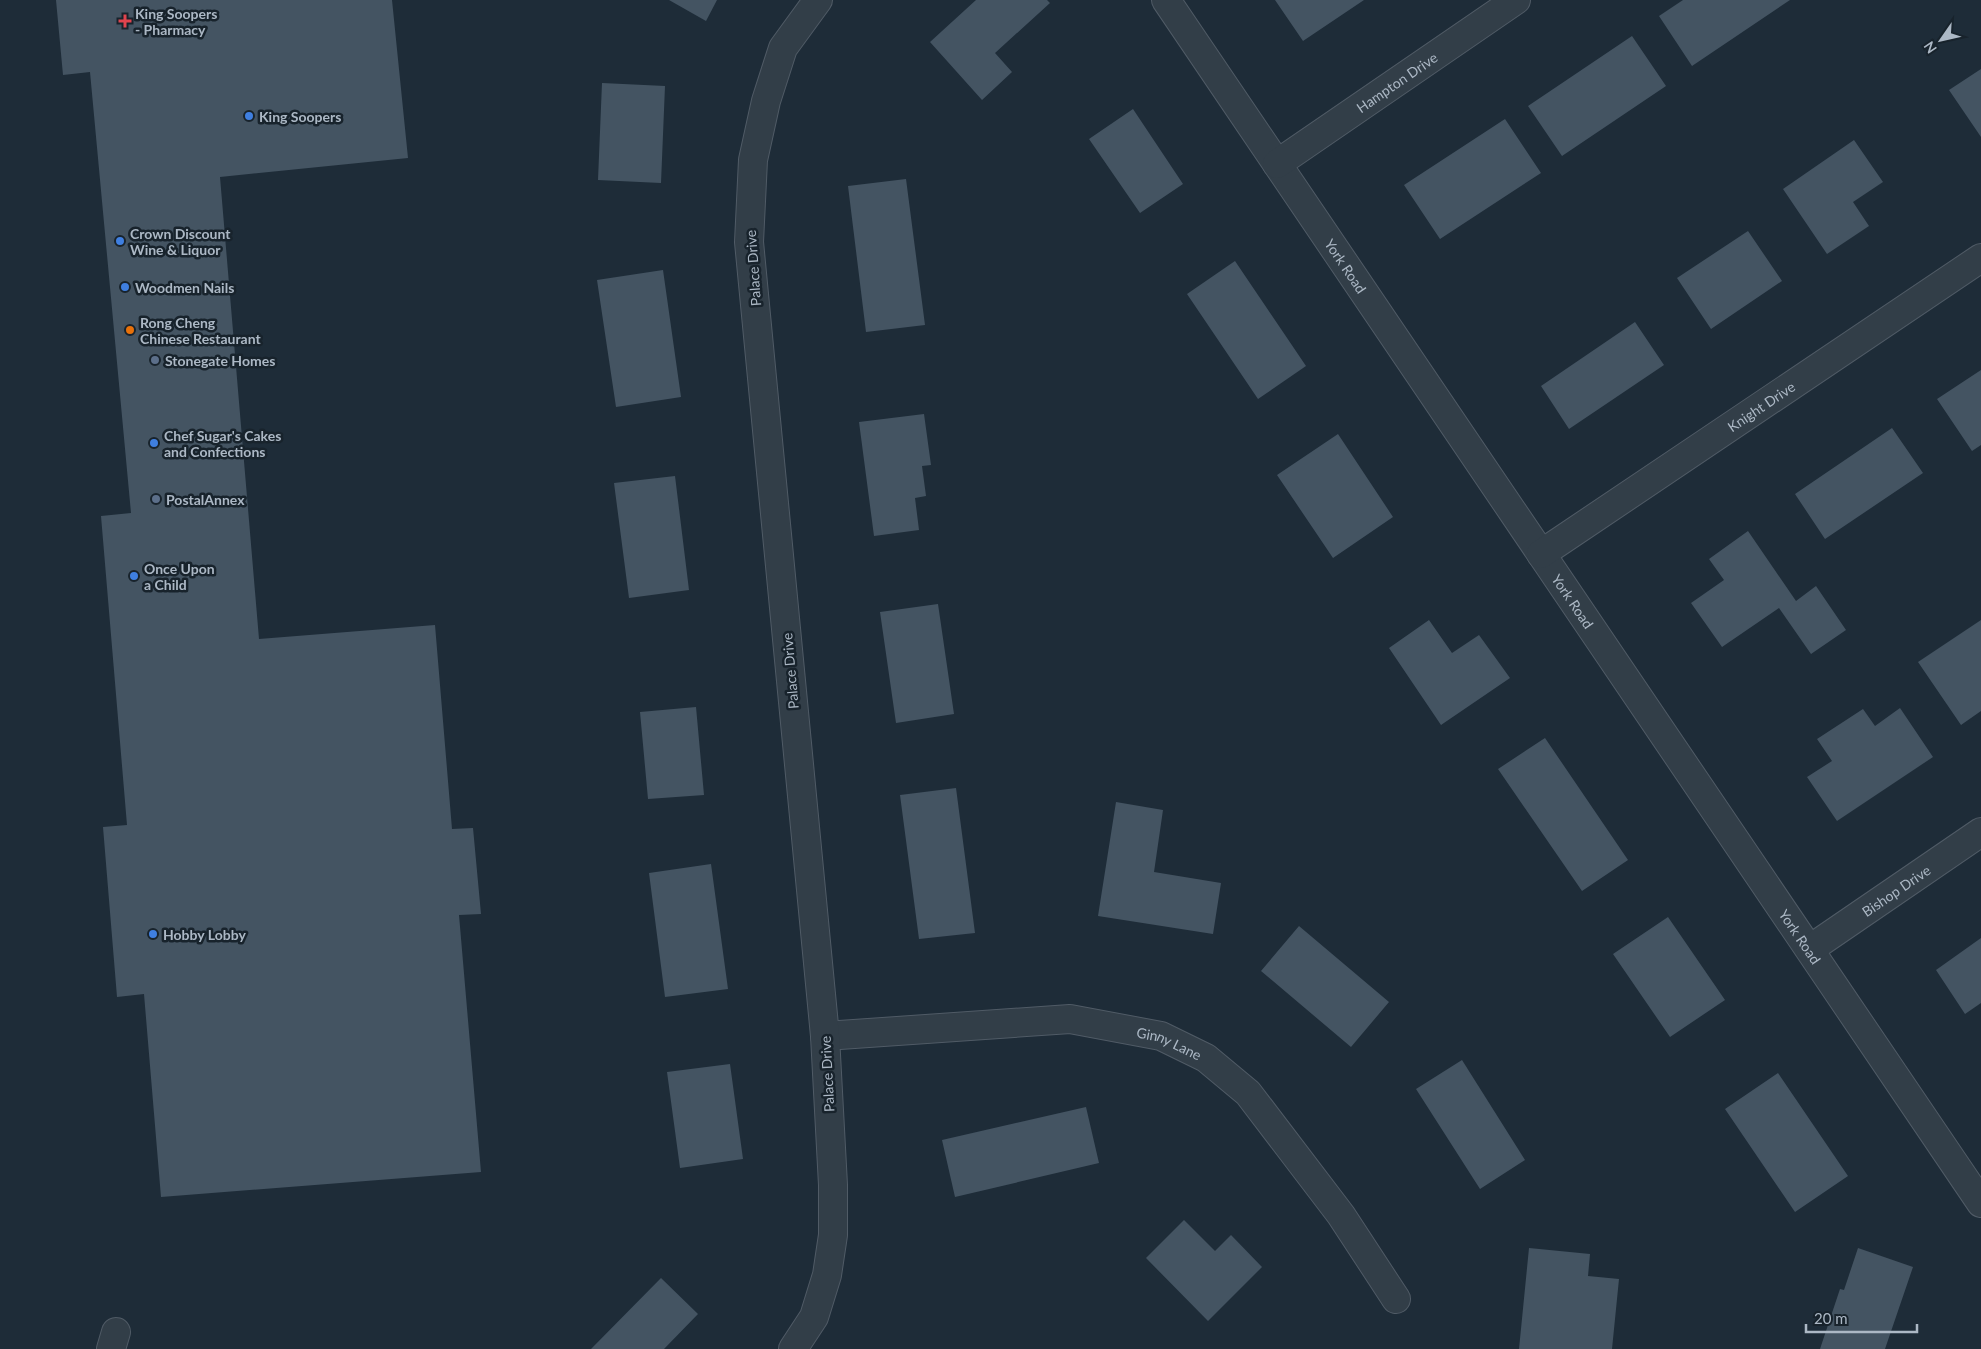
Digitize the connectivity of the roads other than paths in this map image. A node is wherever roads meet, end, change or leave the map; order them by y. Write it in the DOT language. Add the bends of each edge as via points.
graph roads {
  1 [pos="818,0"];
  2 [pos="1166,0"];
  3 [pos="1516,0"];
  4 [pos="1277,164"];
  5 [pos="1981,258"];
  6 [pos="1541,554"];
  7 [pos="1981,832"];
  8 [pos="1810,949"];
  9 [pos="825,1036"];
  10 [pos="1981,1203"];
  11 [pos="1396,1299"];
  12 [pos="793,1349"];
  1 -- 9 [label="street, Palace Drive" via="783,48 766,100 753,160 749,242"];
  2 -- 4 [label="street, York Road"];
  3 -- 4 [label="street, Hampton Drive"];
  4 -- 6 [label="street, York Road"];
  5 -- 6 [label="street, Knight Drive"];
  6 -- 8 [label="street, York Road"];
  7 -- 8 [label="street, Bishop Drive"];
  8 -- 10 [label="street, York Road"];
  9 -- 11 [label="street, Ginny Lane" via="1070,1018 1161,1036 1206,1058 1248,1093 1341,1215"];
  9 -- 12 [label="street, Palace Drive" via="833,1235 827,1275 814,1317"];
}
